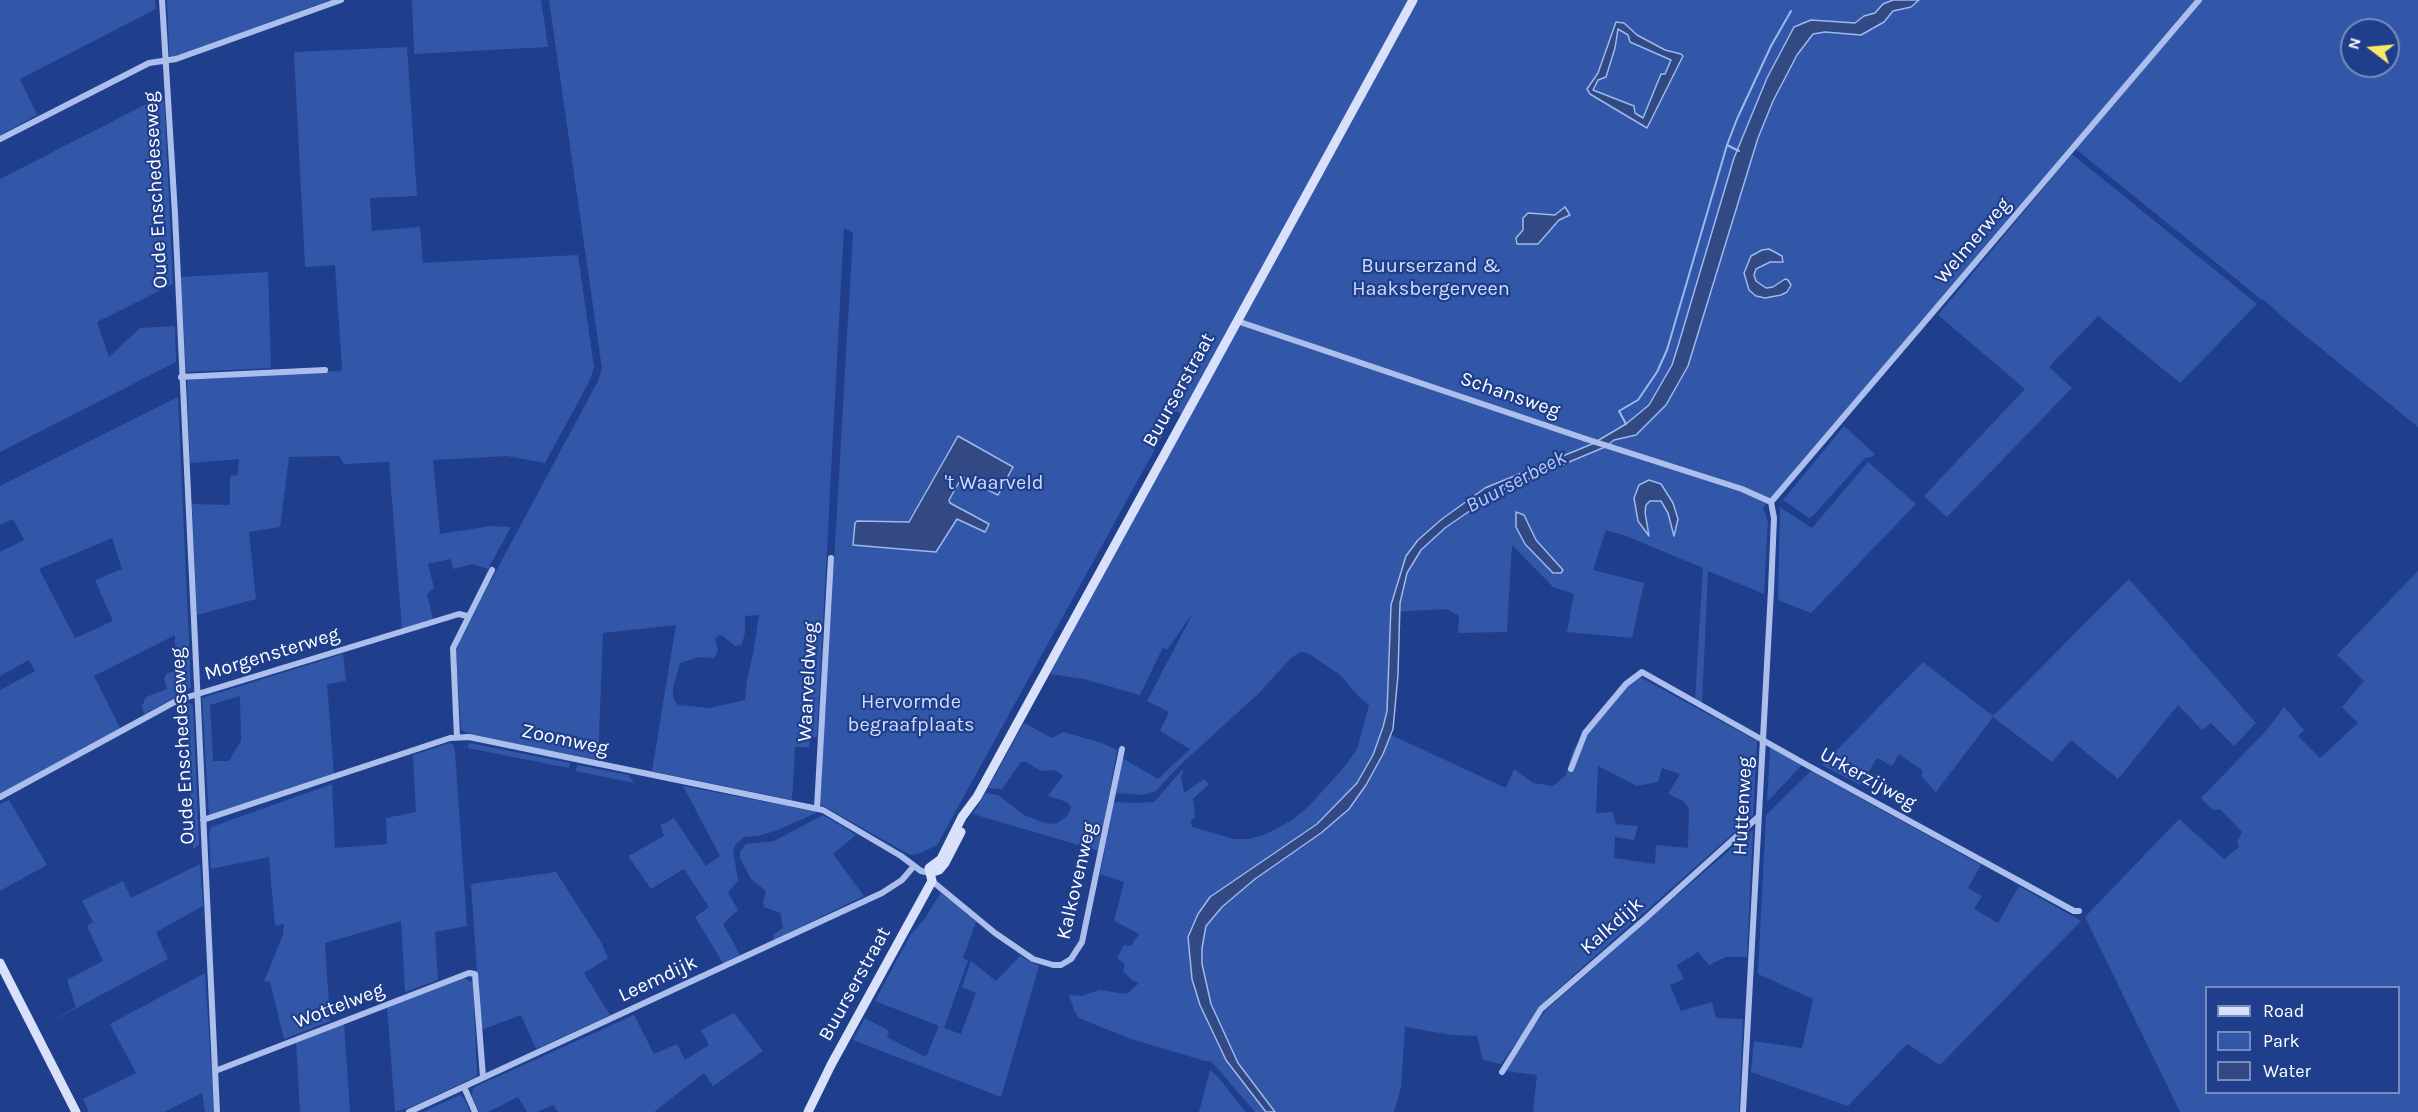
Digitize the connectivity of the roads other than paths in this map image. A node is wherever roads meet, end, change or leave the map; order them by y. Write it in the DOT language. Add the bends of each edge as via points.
graph roads {
  1 [pos="162,0"];
  2 [pos="341,0"];
  3 [pos="1413,0"];
  4 [pos="2199,0"];
  5 [pos="165,60"];
  6 [pos="0,139"];
  7 [pos="1237,321"];
  8 [pos="326,370"];
  9 [pos="181,378"];
  10 [pos="1771,502"];
  11 [pos="831,558"];
  12 [pos="492,570"];
  13 [pos="467,616"];
  14 [pos="196,695"];
  15 [pos="457,737"];
  16 [pos="1763,741"];
  17 [pos="1122,749"];
  18 [pos="1571,769"];
  19 [pos="0,797"];
  20 [pos="817,808"];
  21 [pos="1758,816"];
  22 [pos="203,820"];
  23 [pos="914,866"];
  24 [pos="930,874"];
  25 [pos="2079,911"];
  26 [pos="0,963"];
  27 [pos="215,1071"];
  28 [pos="1502,1071"];
  29 [pos="483,1077"];
  30 [pos="464,1087"];
  31 [pos="76,1112"];
  32 [pos="217,1112"];
  33 [pos="409,1112"];
  34 [pos="475,1112"];
  35 [pos="808,1112"];
  36 [pos="1743,1112"];
  1 -- 5 [label="street, Oude Enschedeseweg"];
  2 -- 5 [label="street"];
  3 -- 7 [label="main road, Buurserstraat"];
  4 -- 10 [label="street, Welmerweg"];
  5 -- 6 [label="street" via="149,63"];
  5 -- 9 [label="street, Oude Enschedeseweg"];
  7 -- 10 [label="street, Schansweg" via="1742,489"];
  7 -- 24 [label="main road, Buurserstraat" via="977,797"];
  8 -- 9 [label="street"];
  9 -- 14 [label="street, Oude Enschedeseweg"];
  10 -- 16 [label="street, Huttenweg" via="1774,518"];
  11 -- 20 [label="street, Waarveldweg"];
  12 -- 13 [label="street"];
  13 -- 14 [label="street, Morgensterweg" via="459,614"];
  13 -- 15 [label="street" via="453,648"];
  14 -- 19 [label="street, Morgensterweg" via="178,700"];
  14 -- 22 [label="street, Oude Enschedeseweg"];
  15 -- 20 [label="street, Zoomweg"];
  15 -- 22 [label="street, Zoomweg"];
  16 -- 18 [label="street, Urkerzijweg" via="1642,672 1626,684 1585,733"];
  16 -- 21 [label="street, Huttenweg"];
  16 -- 25 [label="street, Urkerzijweg"];
  17 -- 24 [label="street, Kalkovenweg" via="1082,942 1071,959 1061,965 1033,959 995,933"];
  20 -- 23 [label="street, Zoomweg" via="840,818"];
  21 -- 28 [label="street, Kalkdijk" via="1541,1009"];
  21 -- 36 [label="street, Huttenweg"];
  22 -- 27 [label="street, Oude Enschedeseweg"];
  23 -- 24 [label="street, Zoomweg"];
  23 -- 29 [label="street, Leemdijk" via="882,893"];
  24 -- 35 [label="main road, Buurserstraat"];
  26 -- 31 [label="main road"];
  27 -- 29 [label="street, Wottelweg" via="469,973 475,974"];
  27 -- 32 [label="street, Oude Enschedeseweg"];
  29 -- 30 [label="street, Leemdijk"];
  30 -- 33 [label="street, Leemdijk"];
  30 -- 34 [label="street"];
}
